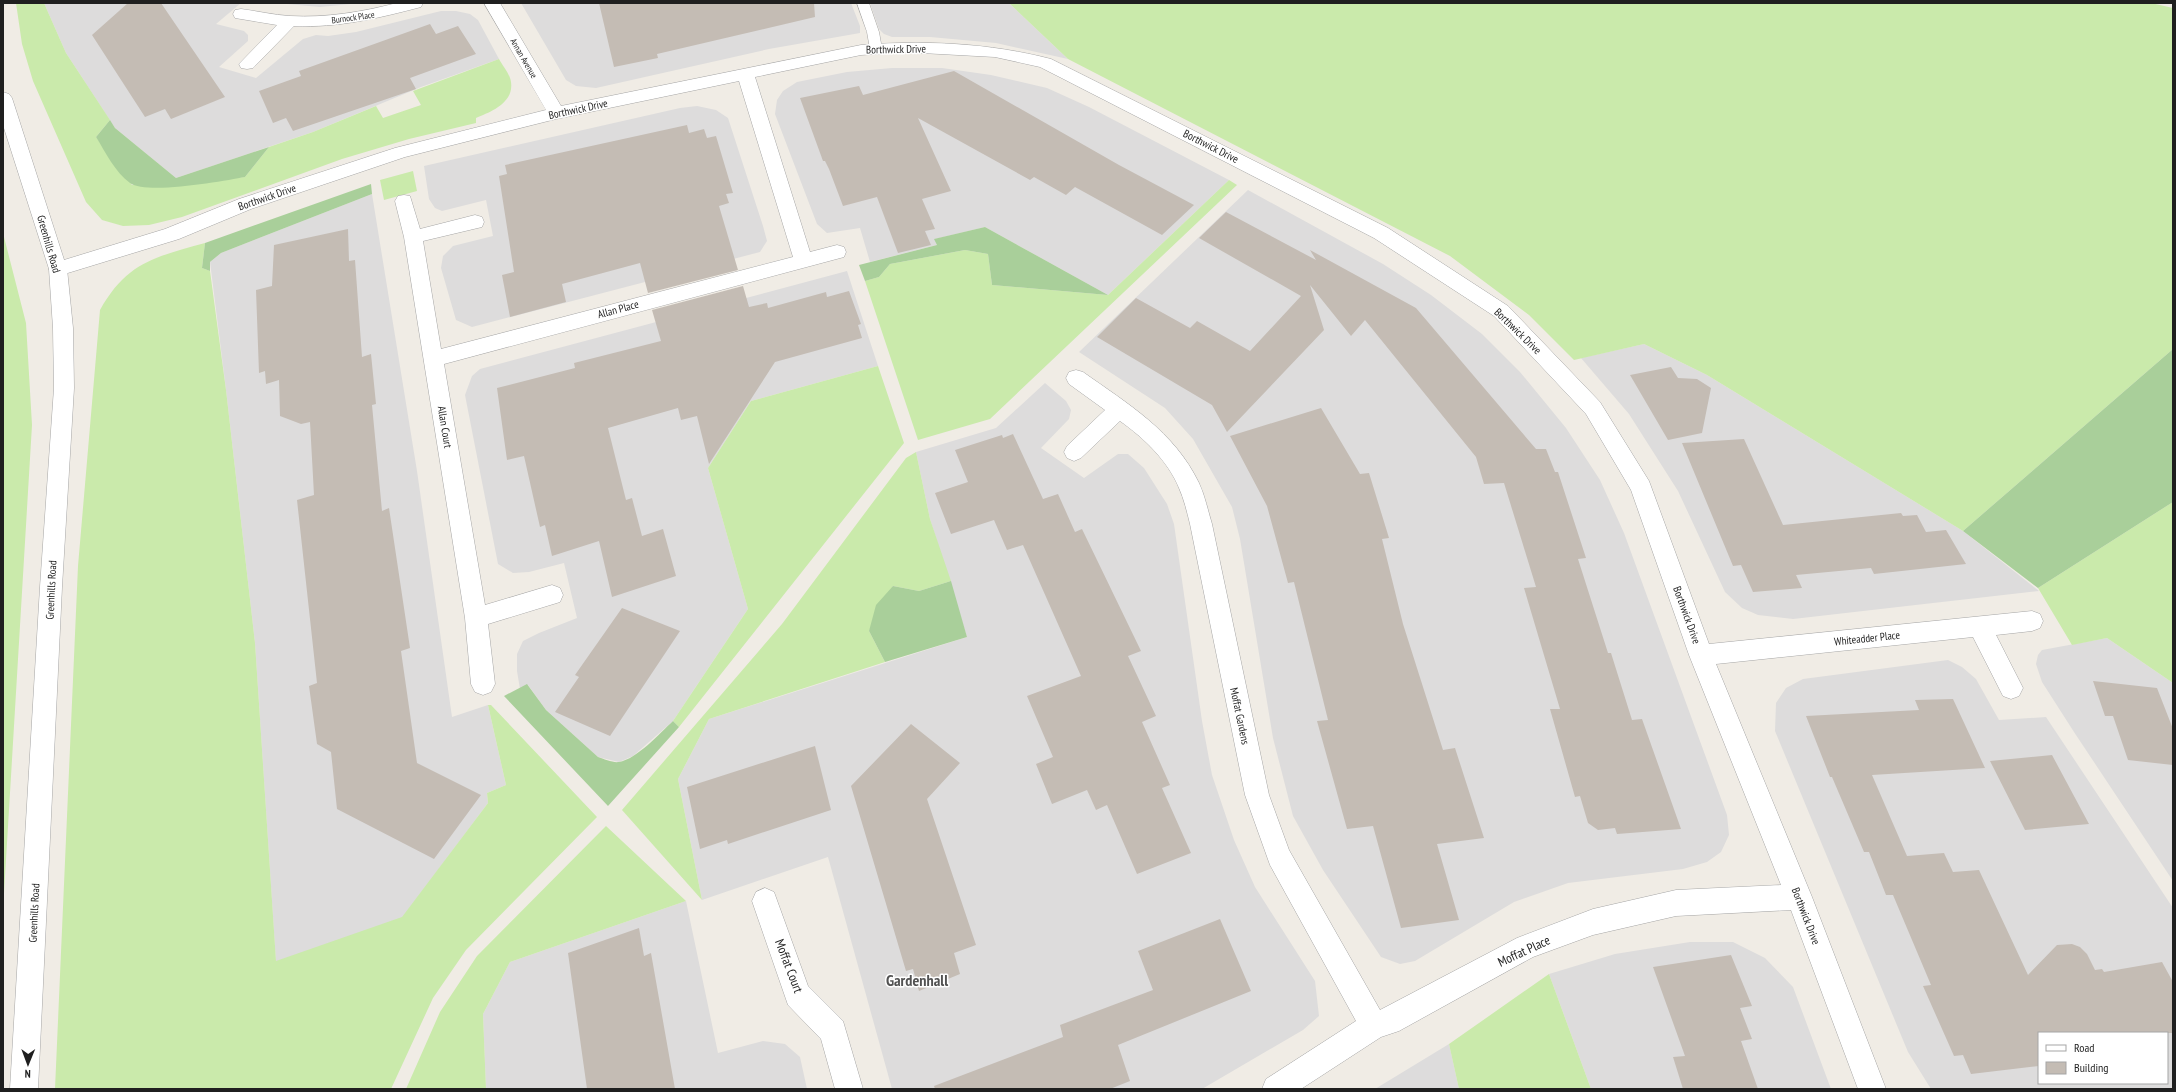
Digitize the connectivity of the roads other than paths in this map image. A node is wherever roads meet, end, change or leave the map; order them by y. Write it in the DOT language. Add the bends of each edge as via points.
graph roads {
  1 [pos="415,3"];
  2 [pos="492,3"];
  3 [pos="863,3"];
  4 [pos="241,14"];
  5 [pos="290,21"];
  6 [pos="876,49"];
  7 [pos="247,64"];
  8 [pos="746,75"];
  9 [pos="5,108"];
  10 [pos="556,113"];
  11 [pos="404,201"];
  12 [pos="475,222"];
  13 [pos="414,237"];
  14 [pos="837,252"];
  15 [pos="803,260"];
  16 [pos="58,269"];
  17 [pos="433,359"];
  18 [pos="1076,378"];
  19 [pos="1120,408"];
  20 [pos="1074,452"];
  21 [pos="552,595"];
  22 [pos="476,618"];
  23 [pos="2032,621"];
  24 [pos="1979,626"];
  25 [pos="1702,655"];
  26 [pos="483,684"];
  27 [pos="2011,688"];
  28 [pos="1799,897"];
  29 [pos="765,902"];
  30 [pos="1374,1026"];
  31 [pos="24,1089"];
  32 [pos="849,1089"];
  33 [pos="1276,1089"];
  34 [pos="1872,1089"];
  1 -- 5 [label="street, Burnock Place" via="372,16 332,21"];
  2 -- 10 [label="street, Annan Avenue"];
  3 -- 6 [label="lane"];
  4 -- 5 [label="street, Burnock Place"];
  5 -- 7 [label="street"];
  6 -- 8 [label="street, Borthwick Drive"];
  6 -- 25 [label="street, Borthwick Drive" via="903,47 995,52 1045,63 1380,233 1501,312 1593,408 1641,487"];
  8 -- 10 [label="street, Borthwick Drive"];
  8 -- 15 [label="street"];
  9 -- 16 [label="street, Greenhills Road"];
  10 -- 16 [label="street, Borthwick Drive" via="401,152 245,204 172,234"];
  11 -- 13 [label="street, Allan Court"];
  12 -- 13 [label="street"];
  13 -- 17 [label="street, Allan Court"];
  14 -- 15 [label="street, Allan Place"];
  15 -- 17 [label="street, Allan Place"];
  16 -- 31 [label="street, Greenhills Road" via="63,328 64,388"];
  17 -- 22 [label="street, Allan Court"];
  18 -- 19 [label="street, Moffat Gardens"];
  19 -- 20 [label="street"];
  19 -- 30 [label="street, Moffat Gardens" via="1146,428 1168,452 1189,485 1201,524 1257,795 1279,856"];
  21 -- 22 [label="street"];
  22 -- 26 [label="street, Allan Court"];
  23 -- 24 [label="street, Whiteadder Place"];
  24 -- 25 [label="street, Whiteadder Place"];
  24 -- 27 [label="street"];
  25 -- 28 [label="street, Borthwick Drive"];
  28 -- 30 [label="street, Moffat Place" via="1676,903 1593,922 1526,947 1396,1017"];
  28 -- 34 [label="street, Borthwick Drive"];
  29 -- 32 [label="street, Moffat Court" via="798,995 833,1031"];
  30 -- 33 [label="street, Moffat Place"];
}
